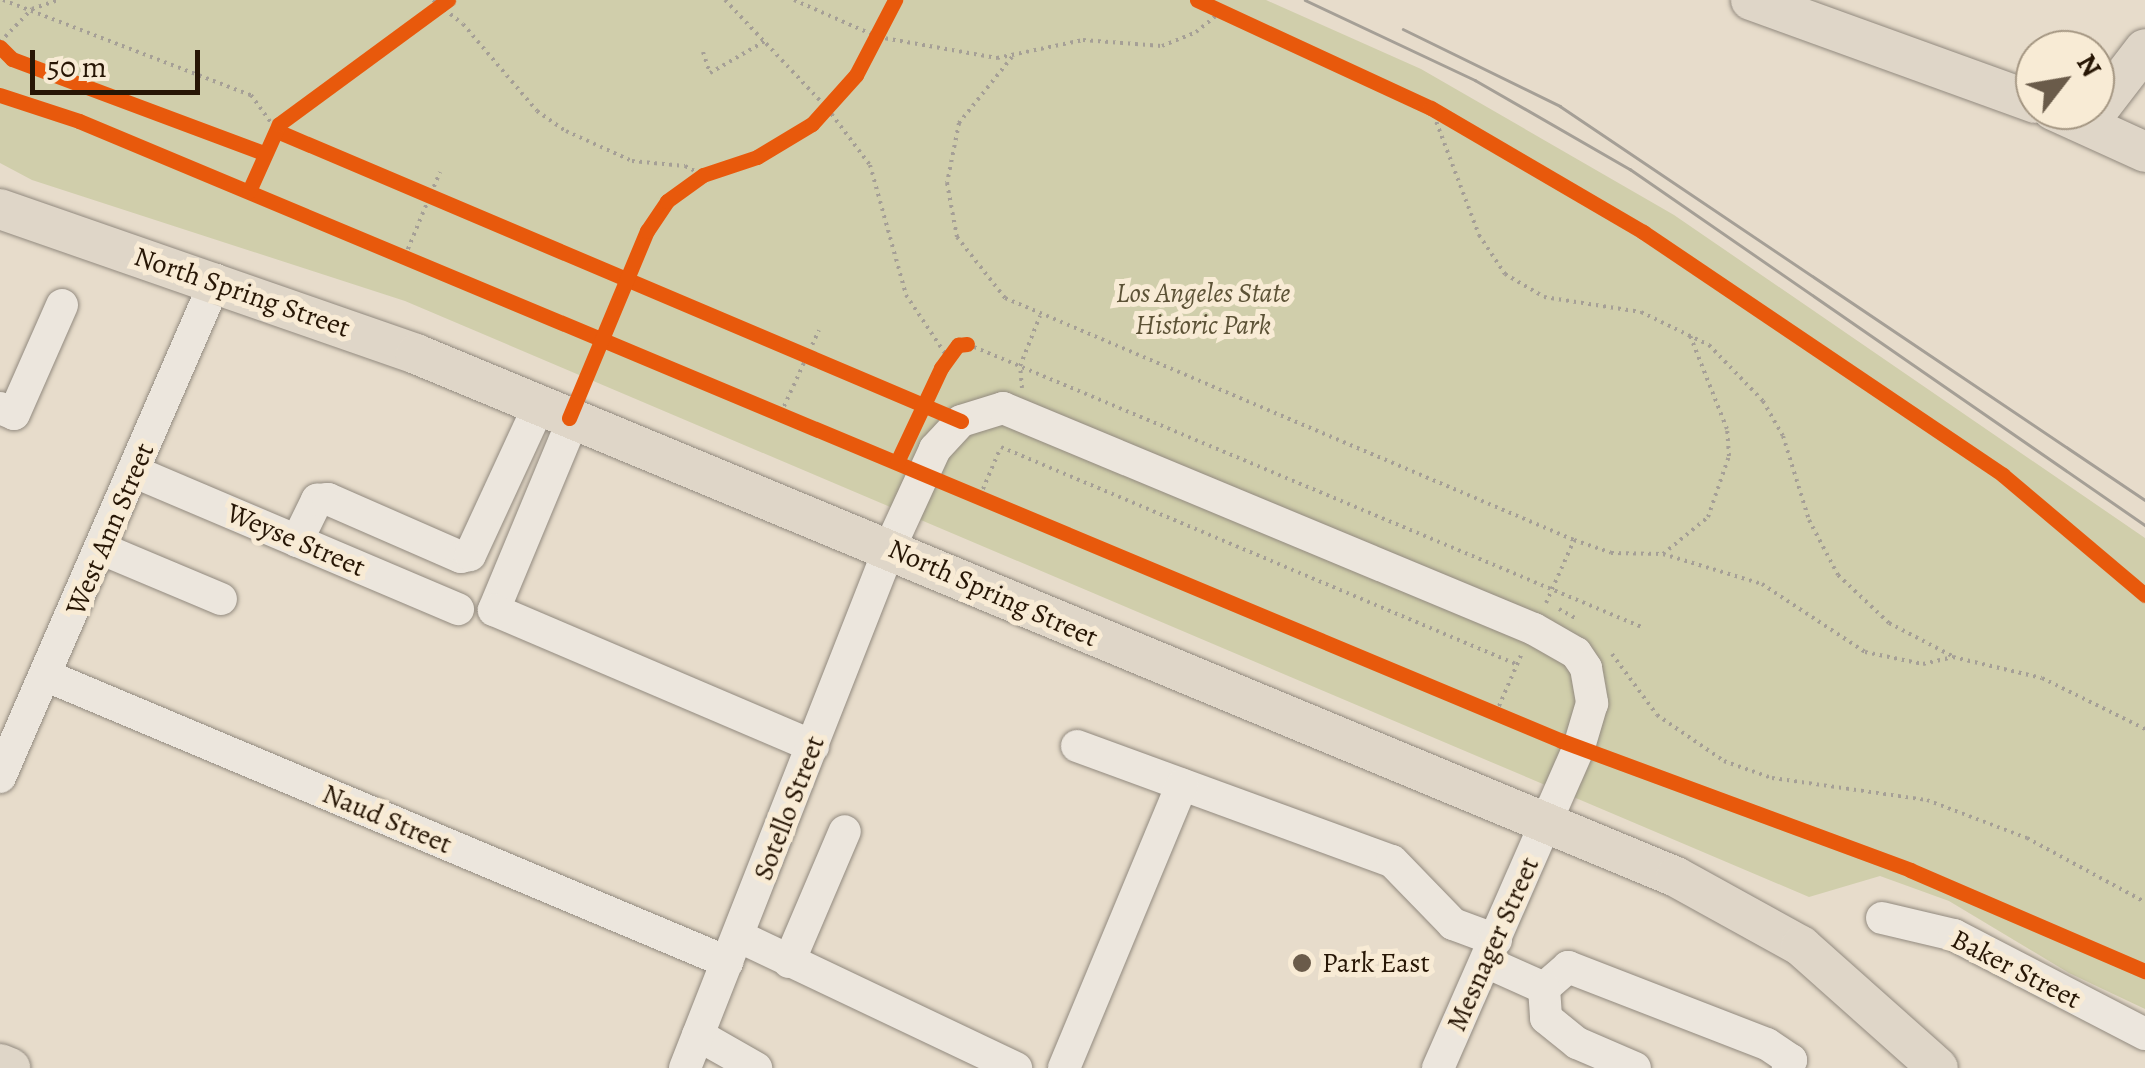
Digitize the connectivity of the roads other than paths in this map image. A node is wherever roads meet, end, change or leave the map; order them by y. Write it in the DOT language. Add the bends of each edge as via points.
graph roads {
  1 [pos="1752,0"];
  2 [pos="2145,49"];
  3 [pos="2115,76"];
  4 [pos="2015,96"];
  5 [pos="2100,130"];
  6 [pos="2145,152"];
  7 [pos="0,209"];
  8 [pos="216,280"];
  9 [pos="62,305"];
  10 [pos="0,408"];
  11 [pos="556,413"];
  12 [pos="134,472"];
  13 [pos="925,474"];
  14 [pos="298,541"];
  15 [pos="890,546"];
  16 [pos="102,549"];
  17 [pos="221,598"];
  18 [pos="458,609"];
  19 [pos="47,676"];
  20 [pos="813,746"];
  21 [pos="1077,746"];
  22 [pos="0,777"];
  23 [pos="1182,785"];
  24 [pos="1546,820"];
  25 [pos="844,832"];
  26 [pos="1882,918"];
  27 [pos="732,949"];
  28 [pos="1490,951"];
  29 [pos="790,962"];
  30 [pos="1544,988"];
  31 [pos="2145,1034"];
  32 [pos="698,1036"];
  33 [pos="0,1064"];
  34 [pos="1623,1066"];
  35 [pos="10,1068"];
  36 [pos="684,1068"];
  37 [pos="756,1068"];
  38 [pos="1016,1068"];
  39 [pos="1064,1068"];
  40 [pos="1438,1068"];
  41 [pos="1788,1068"];
  42 [pos="1938,1068"];
  1 -- 4 [label="main road"];
  2 -- 3 [label="main road"];
  5 -- 6 [label="main road"];
  7 -- 8 [label="main road, North Spring Street"];
  8 -- 11 [label="main road, North Spring Street"];
  8 -- 12 [label="street, West Ann Street"];
  9 -- 10 [label="street" via="14,414"];
  11 -- 14 [label="street" via="470,555 460,557 328,499 317,500"];
  11 -- 15 [label="main road, North Spring Street" via="806,519"];
  11 -- 20 [label="street" via="494,610"];
  12 -- 14 [label="street, Weyse Street"];
  12 -- 16 [label="street, West Ann Street"];
  13 -- 15 [label="street, Sotello Street"];
  13 -- 24 [label="street, Mesnager Street" via="951,429 974,413 1003,408 1561,642 1586,668 1592,703"];
  14 -- 18 [label="street, Weyse Street"];
  15 -- 20 [label="street, Sotello Street"];
  15 -- 24 [label="main road, North Spring Street" via="1100,640"];
  16 -- 17 [label="street"];
  16 -- 19 [label="street, West Ann Street"];
  19 -- 22 [label="street, West Ann Street"];
  19 -- 27 [label="street, Naud Street"];
  20 -- 27 [label="street, Sotello Street"];
  21 -- 23 [label="street"];
  23 -- 28 [label="street" via="1392,861 1453,924"];
  23 -- 39 [label="street"];
  24 -- 28 [label="street, Mesnager Street"];
  24 -- 42 [label="main road, North Spring Street" via="1676,876 1801,946"];
  25 -- 29 [label="street"];
  26 -- 31 [label="street, Baker Street" via="1954,935"];
  27 -- 29 [label="street, Naud Street"];
  27 -- 32 [label="street, Sotello Street"];
  28 -- 30 [label="street"];
  28 -- 40 [label="street, Mesnager Street"];
  29 -- 38 [label="street, Naud Street"];
  30 -- 34 [label="street" via="1546,1018"];
  30 -- 41 [label="street" via="1568,966 1767,1044 1791,1060"];
  32 -- 36 [label="street, Sotello Street"];
  32 -- 37 [label="street"];
  33 -- 35 [label="main road"];
}
